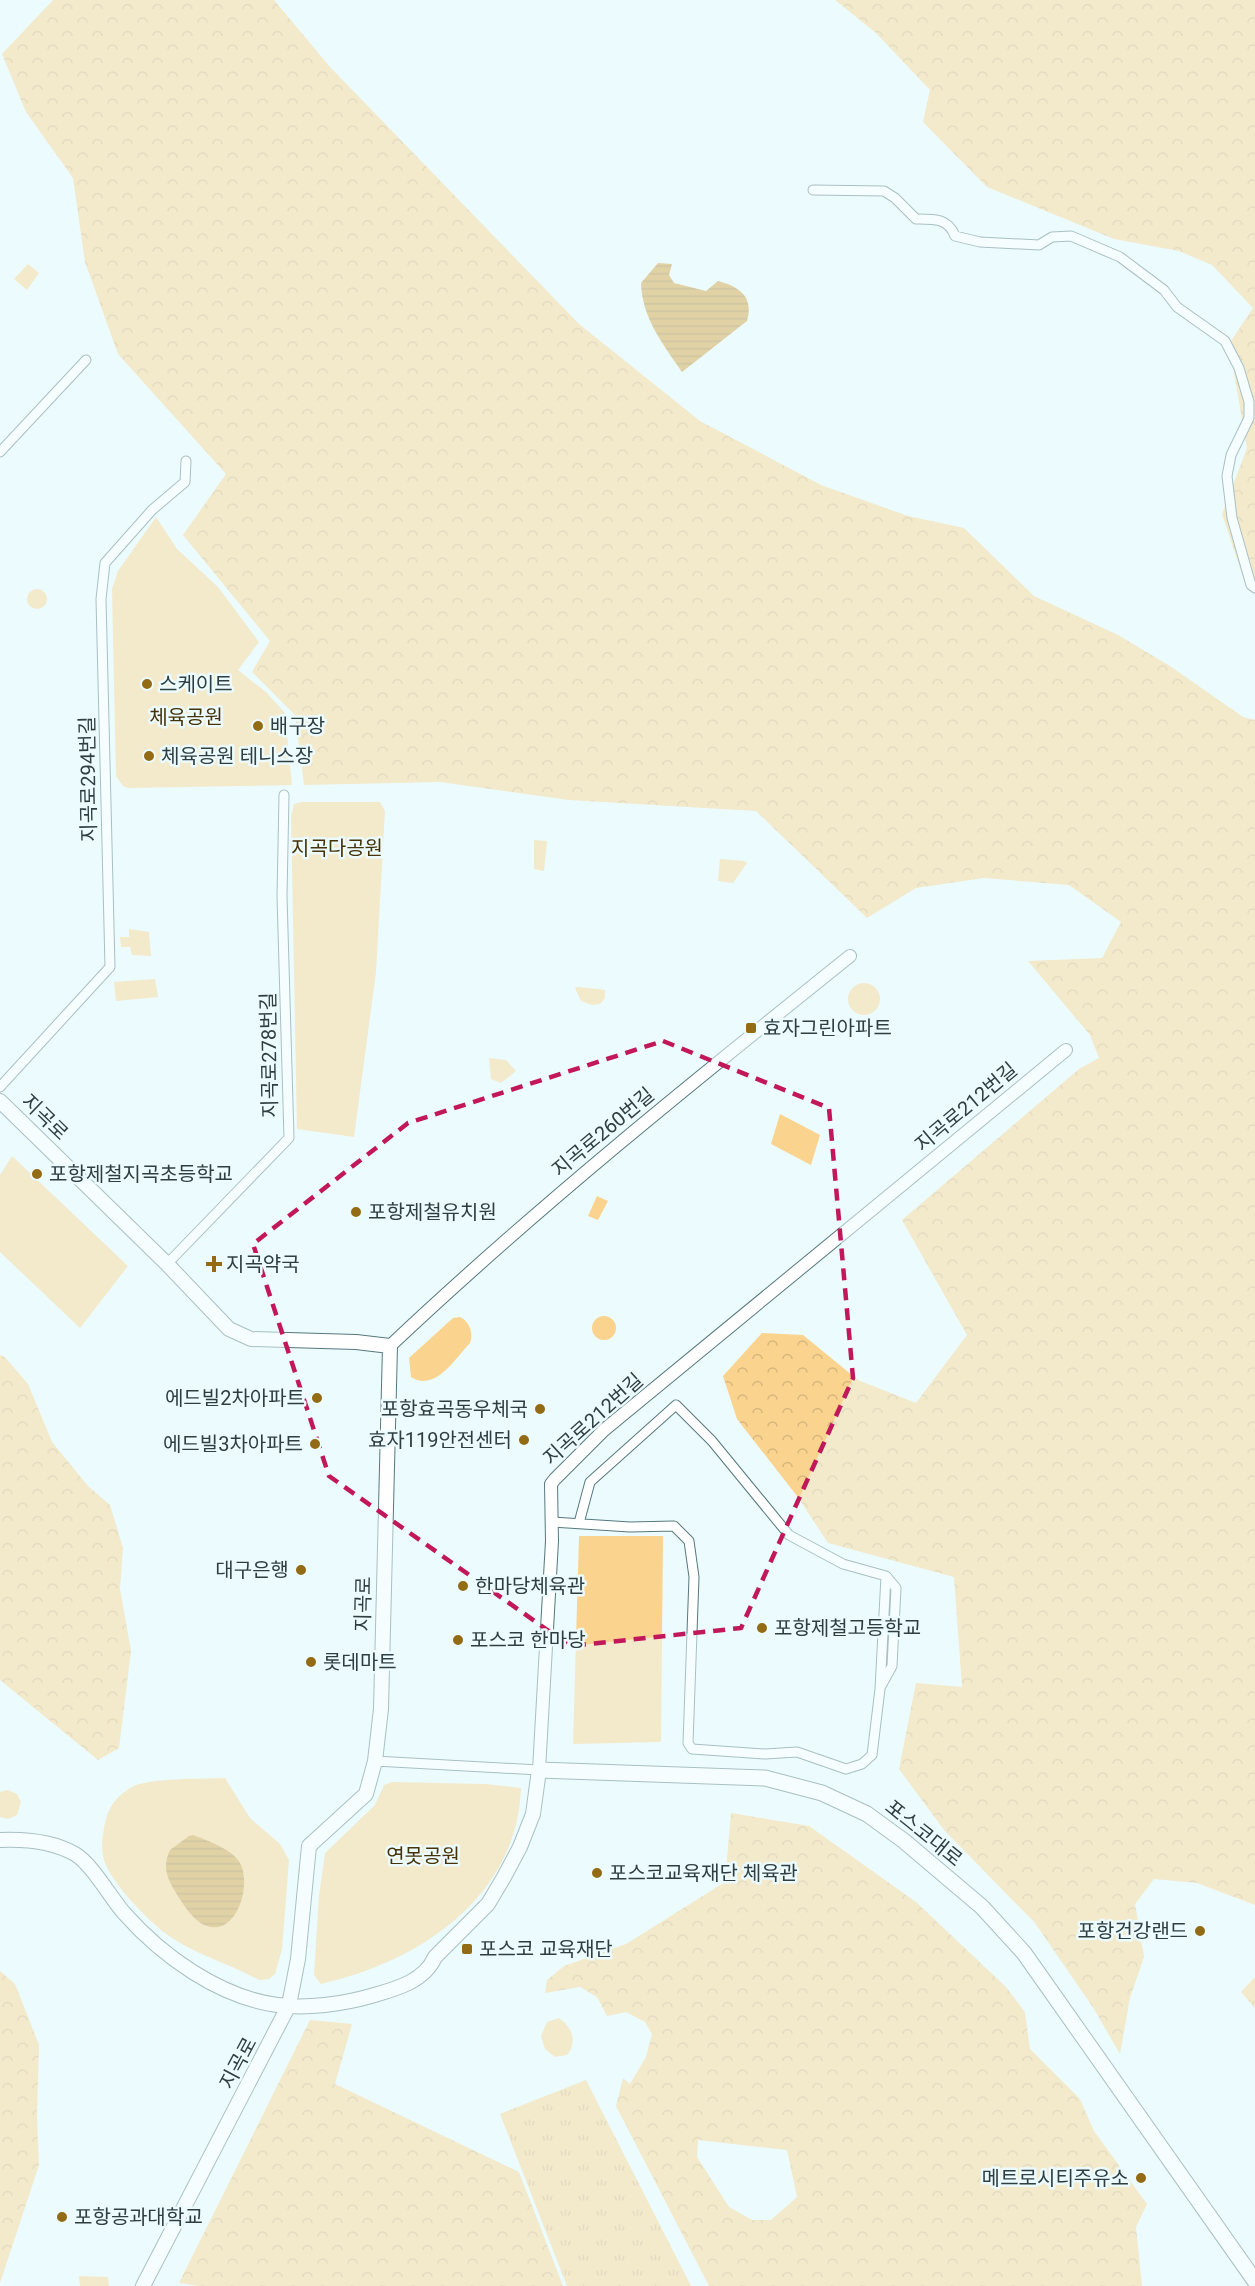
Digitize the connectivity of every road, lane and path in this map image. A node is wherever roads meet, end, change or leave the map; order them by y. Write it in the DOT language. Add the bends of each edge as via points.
graph roads {
  1 [pos="813,190"];
  2 [pos="86,360"];
  3 [pos="0,452"];
  4 [pos="186,461"];
  5 [pos="1255,588"];
  6 [pos="284,795"];
  7 [pos="850,956"];
  8 [pos="1066,1050"];
  9 [pos="0,1087"];
  10 [pos="0,1101"];
  11 [pos="167,1264"];
  12 [pos="390,1346"];
  13 [pos="552,1522"];
  14 [pos="579,1523"];
  15 [pos="375,1761"];
  16 [pos="539,1770"];
  17 [pos="0,1840"];
  18 [pos="289,2005"];
  19 [pos="1255,2281"];
  20 [pos="143,2286"];
  1 -- 5 [label="street" via="884,191 916,219 938,219 951,226 955,236 980,242 1039,245 1052,237 1071,236 1120,257 1164,290 1177,307 1225,341 1239,368 1249,402 1249,418 1231,454 1227,476 1232,518"];
  2 -- 3 [label="street"];
  4 -- 9 [label="street, 지곡로294번길" via="185,482 152,510 105,563 101,602 110,966"];
  6 -- 11 [label="street, 지곡로278번길" via="282,896 289,1138"];
  7 -- 12 [label="street, 지곡로260번길" via="646,1121 468,1273"];
  8 -- 13 [label="street, 지곡로212번길" via="604,1430 551,1484"];
  10 -- 11 [label="main road, 지곡로"];
  11 -- 12 [label="main road, 지곡로" via="229,1329 251,1339"];
  12 -- 15 [label="main road, 지곡로" via="381,1708"];
  13 -- 14 [label="street"];
  13 -- 16 [label="street, 지곡로212번길"];
  14 -- 14 [label="street" via="590,1482 676,1405 712,1441 789,1535 843,1564 886,1576 872,1755 862,1764 846,1769 797,1752 693,1749 688,1743 694,1577 689,1542 674,1526"];
  15 -- 16 [label="street, 포스코대로"];
  15 -- 18 [label="main road, 지곡로" via="366,1794 309,1845 298,1959"];
  16 -- 18 [label="main road, 지곡로212번길" via="533,1814 504,1877 488,1904 435,1957 431,1967 393,1990 367,1997 321,2005"];
  16 -- 19 [label="main road, 포스코대로" via="765,1778 822,1793 876,1820 982,1907 1024,1953"];
  17 -- 18 [label="main road, 지곡로212번길" via="29,1839 75,1854 126,1915 183,1965 253,2000"];
  18 -- 20 [label="main road, 지곡로"];
}
